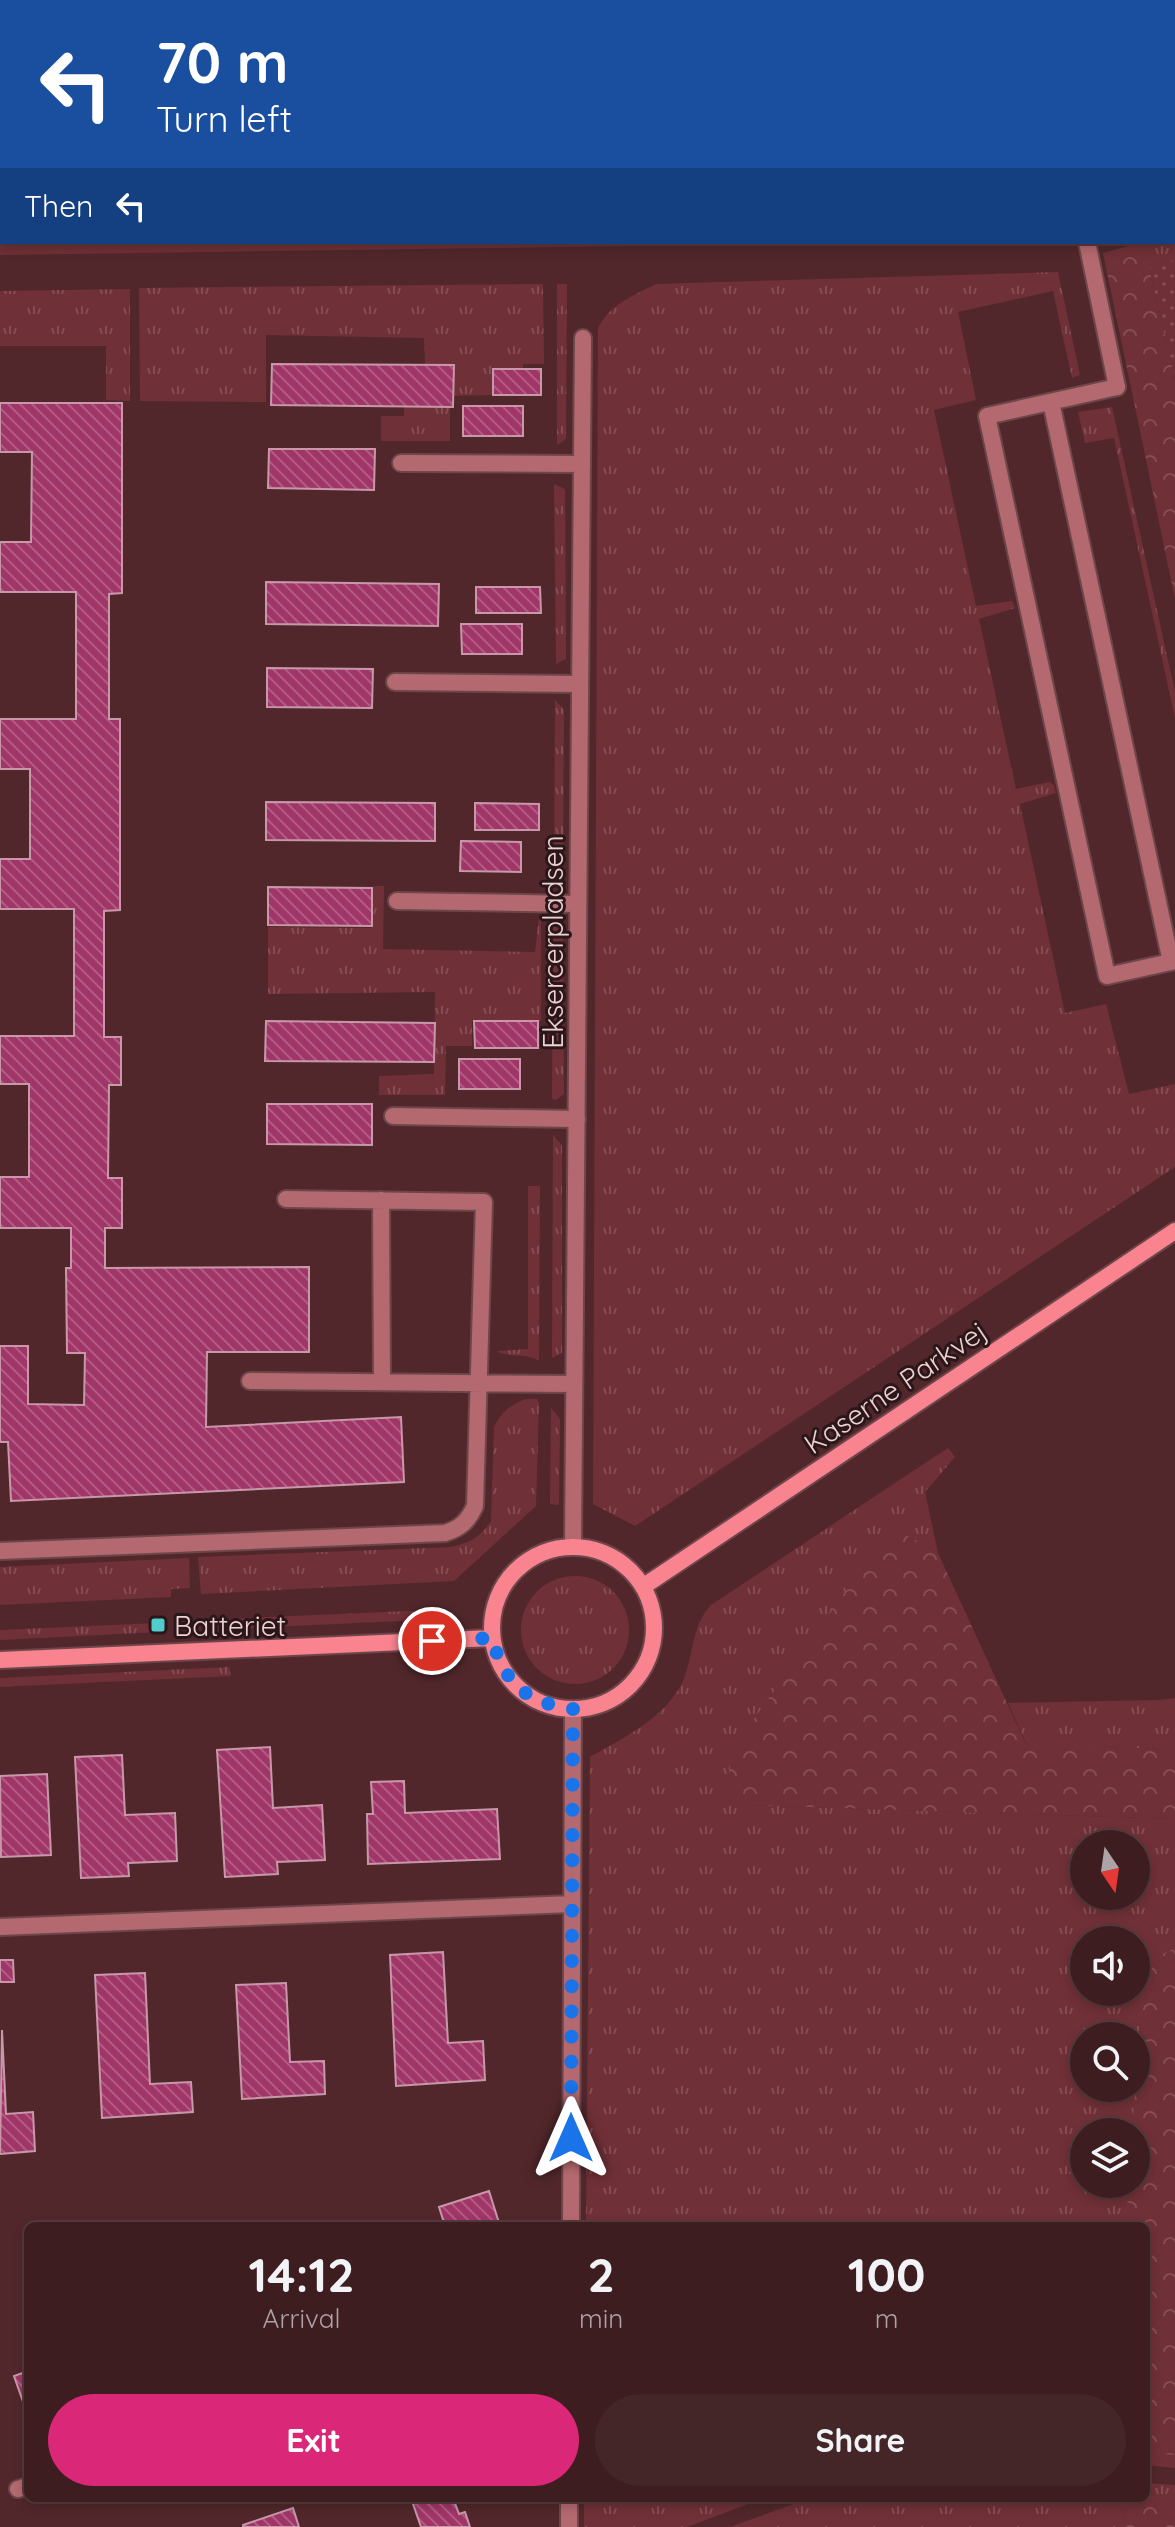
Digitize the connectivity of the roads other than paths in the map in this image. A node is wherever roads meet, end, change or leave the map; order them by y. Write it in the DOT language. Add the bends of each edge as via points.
graph roads {
  1 [pos="1087,244"];
  2 [pos="583,338"];
  3 [pos="1051,402"];
  4 [pos="401,463"];
  5 [pos="582,464"];
  6 [pos="395,682"];
  7 [pos="580,684"];
  8 [pos="397,901"];
  9 [pos="578,904"];
  10 [pos="1173,961"];
  11 [pos="393,1116"];
  12 [pos="577,1119"];
  13 [pos="286,1199"];
  14 [pos="381,1200"];
  15 [pos="1175,1231"];
  16 [pos="250,1381"];
  17 [pos="382,1382"];
  18 [pos="478,1383"];
  19 [pos="574,1384"];
  20 [pos="573,1546"];
  21 [pos="0,1551"];
  22 [pos="644,1586"];
  23 [pos="492,1638"];
  24 [pos="0,1660"];
  25 [pos="573,1709"];
  26 [pos="572,1904"];
  27 [pos="0,1927"];
  28 [pos="571,2222"];
  29 [pos="569,2502"];
  30 [pos="569,2527"];
  1 -- 3 [label="street" via="1117,387"];
  2 -- 5 [label="street, Eksercerpladsen"];
  3 -- 10 [label="street"];
  3 -- 10 [label="street" via="987,416 1107,976"];
  4 -- 5 [label="street"];
  5 -- 7 [label="street, Eksercerpladsen"];
  6 -- 7 [label="street"];
  7 -- 9 [label="street, Eksercerpladsen"];
  8 -- 9 [label="street"];
  9 -- 12 [label="street, Eksercerpladsen"];
  11 -- 12 [label="street"];
  12 -- 19 [label="street, Eksercerpladsen"];
  13 -- 14 [label="street"];
  14 -- 17 [label="street"];
  14 -- 18 [label="street" via="484,1202"];
  15 -- 22 [label="street, Kaserne Parkvej"];
  16 -- 17 [label="street"];
  17 -- 18 [label="street"];
  18 -- 19 [label="street"];
  18 -- 21 [label="street" via="475,1506 458,1529"];
  19 -- 20 [label="street, Eksercerpladsen"];
  20 -- 22 [label="street" via="601,1551 625,1565"];
  20 -- 23 [label="street" via="546,1550 521,1564 503,1585 493,1610"];
  22 -- 25 [label="street" via="655,1633 650,1658 619,1695 597,1706"];
  23 -- 24 [label="street"];
  23 -- 25 [label="street" via="498,1661 528,1696"];
  25 -- 26 [label="street"];
  26 -- 27 [label="street"];
  26 -- 28 [label="street"];
  29 -- 30 [label="street"];
}
